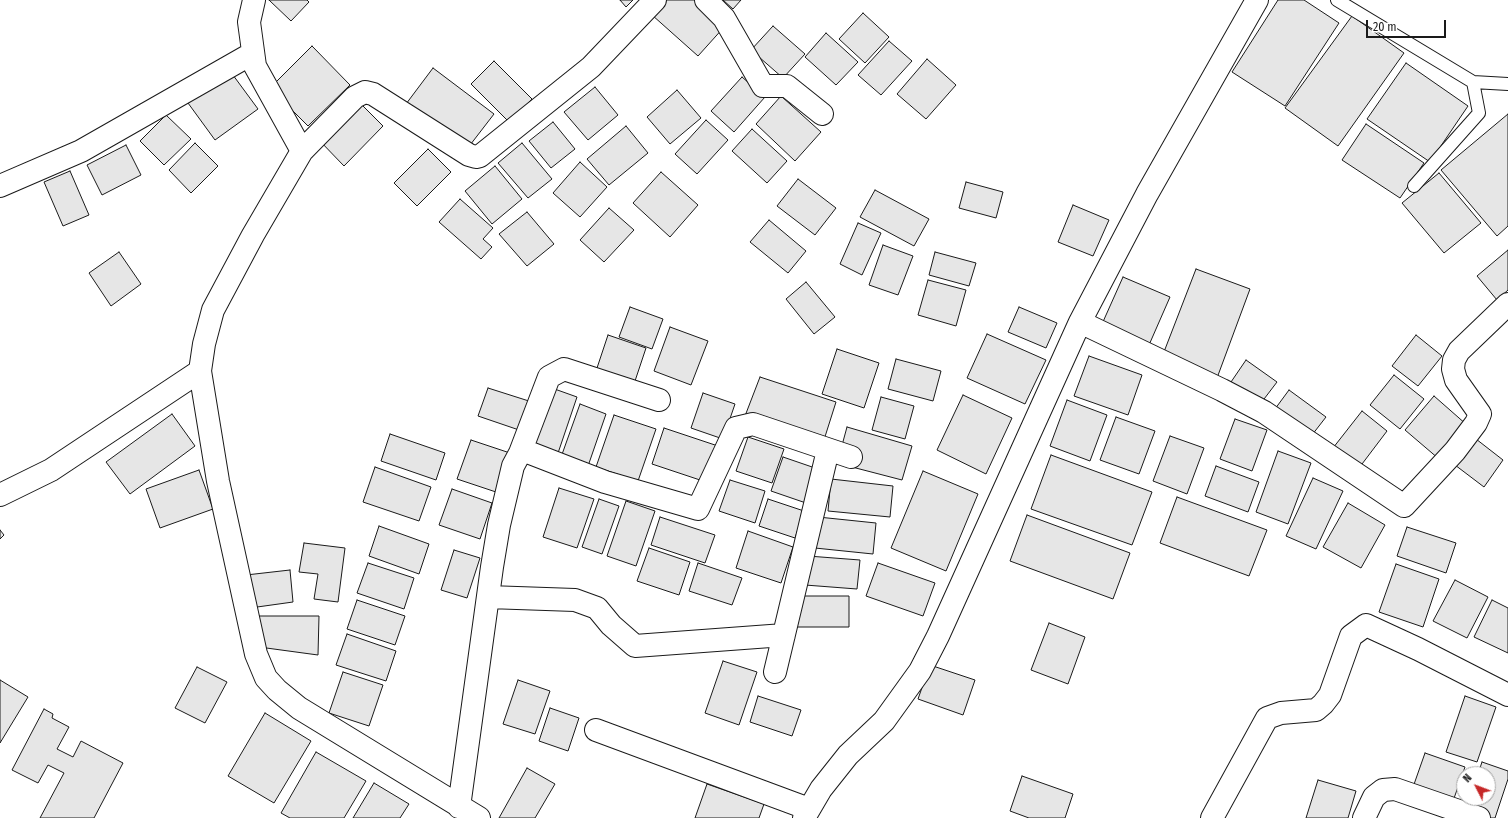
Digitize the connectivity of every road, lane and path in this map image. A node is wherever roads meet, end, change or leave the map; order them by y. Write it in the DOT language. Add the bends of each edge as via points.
graph roads {
  1 [pos="254,0"];
  2 [pos="655,0"];
  3 [pos="706,0"];
  4 [pos="1257,0"];
  5 [pos="1337,0"];
  6 [pos="253,53"];
  7 [pos="1473,82"];
  8 [pos="1508,84"];
  9 [pos="822,114"];
  10 [pos="302,151"];
  11 [pos="0,186"];
  12 [pos="1414,186"];
  13 [pos="1508,304"];
  14 [pos="1080,322"];
  15 [pos="200,371"];
  16 [pos="659,400"];
  17 [pos="828,450"];
  18 [pos="520,453"];
  19 [pos="851,457"];
  20 [pos="0,495"];
  21 [pos="488,597"];
  22 [pos="784,635"];
  23 [pos="775,672"];
  24 [pos="1508,695"];
  25 [pos="596,730"];
  26 [pos="459,807"];
  27 [pos="806,814"];
  28 [pos="479,818"];
  29 [pos="1212,818"];
  30 [pos="1364,818"];
  31 [pos="1479,818"];
  1 -- 6 [label="street" via="249,22"];
  2 -- 10 [label="street" via="591,67 480,156 469,155 373,94 365,92 355,97"];
  3 -- 9 [label="street" via="724,18 763,86 787,86"];
  4 -- 14 [label="street" via="1147,194"];
  5 -- 7 [label="lane"];
  6 -- 10 [label="street" via="255,66"];
  6 -- 11 [label="street" via="80,151"];
  7 -- 8 [label="lane"];
  7 -- 12 [label="lane" via="1479,113"];
  10 -- 15 [label="street" via="213,310"];
  13 -- 14 [label="street" via="1459,351 1454,360 1456,380 1480,414 1476,423 1465,439 1404,506 1264,412"];
  14 -- 27 [label="street" via="920,671 884,720 848,755 821,789"];
  15 -- 20 [label="street" via="51,470"];
  15 -- 26 [label="street" via="218,481 256,654 266,678 299,708"];
  16 -- 18 [label="street" via="564,369 549,376"];
  17 -- 18 [label="street" via="753,424 736,428 698,509 605,482 526,451"];
  17 -- 19 [label="street"];
  17 -- 22 [label="street"];
  18 -- 21 [label="street" via="513,466 499,525"];
  21 -- 22 [label="street" via="575,600 597,608 611,625 635,646"];
  21 -- 26 [label="street"];
  22 -- 23 [label="street"];
  24 -- 29 [label="street" via="1366,625 1351,636 1330,694 1323,704 1316,710 1281,713 1267,718"];
  25 -- 27 [label="street"];
  26 -- 28 [label="street"];
  30 -- 31 [label="street" via="1374,797 1383,790 1395,789"];
}
